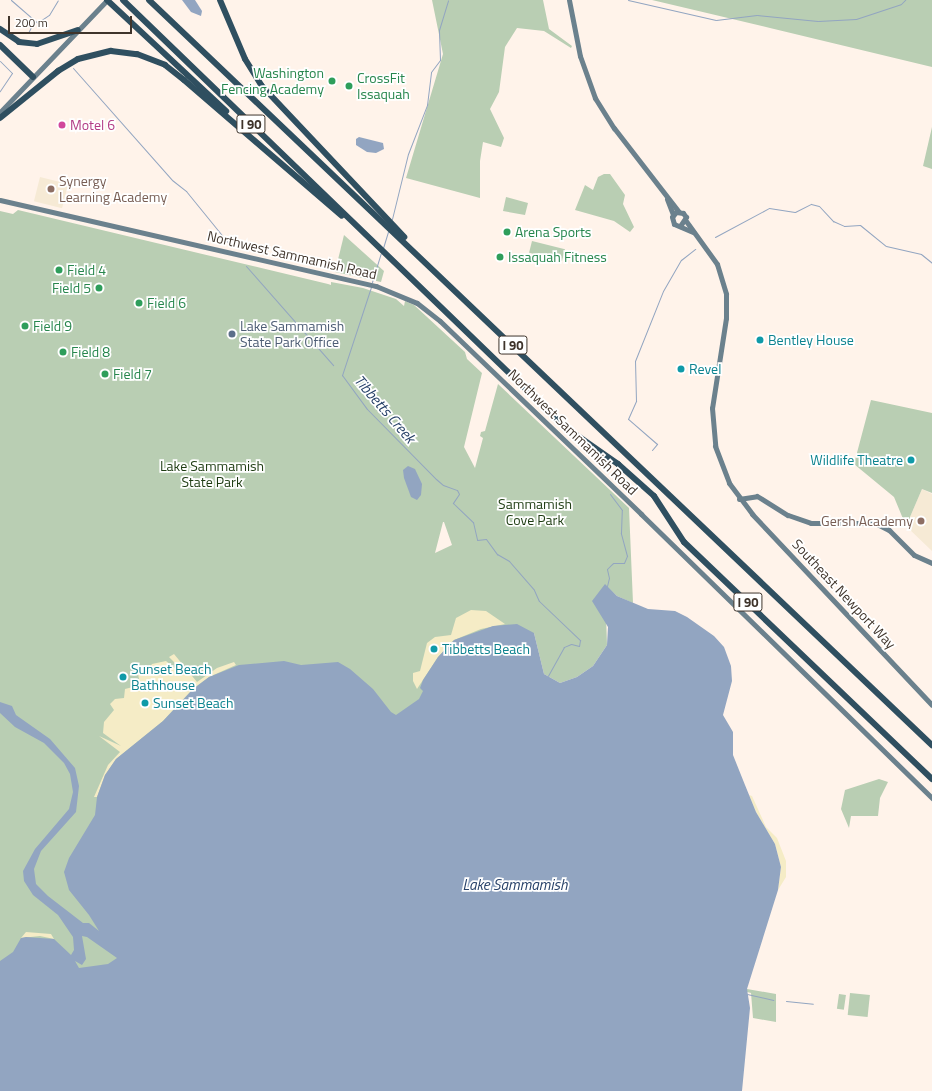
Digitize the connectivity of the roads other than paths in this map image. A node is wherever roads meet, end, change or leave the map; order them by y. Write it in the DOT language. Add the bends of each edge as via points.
graph roads {
  1 [pos="111,0"];
  2 [pos="123,0"];
  3 [pos="149,0"];
  4 [pos="220,0"];
  5 [pos="569,0"];
  6 [pos="106,1"];
  7 [pos="0,29"];
  8 [pos="78,30"];
  9 [pos="0,45"];
  10 [pos="165,53"];
  11 [pos="33,77"];
  12 [pos="0,112"];
  13 [pos="0,118"];
  14 [pos="280,162"];
  15 [pos="666,197"];
  16 [pos="0,200"];
  17 [pos="678,212"];
  18 [pos="673,215"];
  19 [pos="686,221"];
  20 [pos="387,224"];
  21 [pos="680,226"];
  22 [pos="697,235"];
  23 [pos="380,248"];
  24 [pos="739,499"];
  25 [pos="930,563"];
  26 [pos="932,705"];
  27 [pos="932,745"];
  28 [pos="932,779"];
  29 [pos="932,798"];
  1 -- 10 [label="highway"];
  2 -- 23 [label="highway, I 90"];
  3 -- 20 [label="highway, I 90"];
  4 -- 20 [label="highway" via="246,60 261,85"];
  5 -- 15 [label="street" via="580,56 595,98 614,128"];
  6 -- 8 [label="street"];
  6 -- 10 [label="highway"];
  7 -- 8 [label="highway" via="19,42 37,44"];
  8 -- 11 [label="street"];
  9 -- 11 [label="highway"];
  10 -- 14 [label="highway"];
  11 -- 12 [label="street"];
  13 -- 14 [label="highway" via="58,71 78,59 105,52 133,53 155,60 173,71"];
  14 -- 23 [label="highway"];
  15 -- 17 [label="street"];
  15 -- 18 [label="street"];
  16 -- 29 [label="street, Northwest Sammamish Road" via="368,284 412,300 440,321"];
  17 -- 18 [label="street"];
  17 -- 19 [label="street" via="685,215"];
  18 -- 21 [label="street" via="674,224"];
  19 -- 21 [label="street"];
  19 -- 22 [label="street, Southeast Newport Way"];
  20 -- 27 [label="highway, I 90"];
  21 -- 22 [label="street"];
  22 -- 24 [label="street, Southeast Newport Way" via="717,264 726,294 726,318 712,397 713,422 718,457"];
  23 -- 28 [label="highway, I 90" via="565,427 618,464 654,496 684,542"];
  24 -- 25 [label="street" via="757,496 811,524 875,523 889,530 909,550"];
  24 -- 26 [label="street, Southeast Newport Way"];
}
